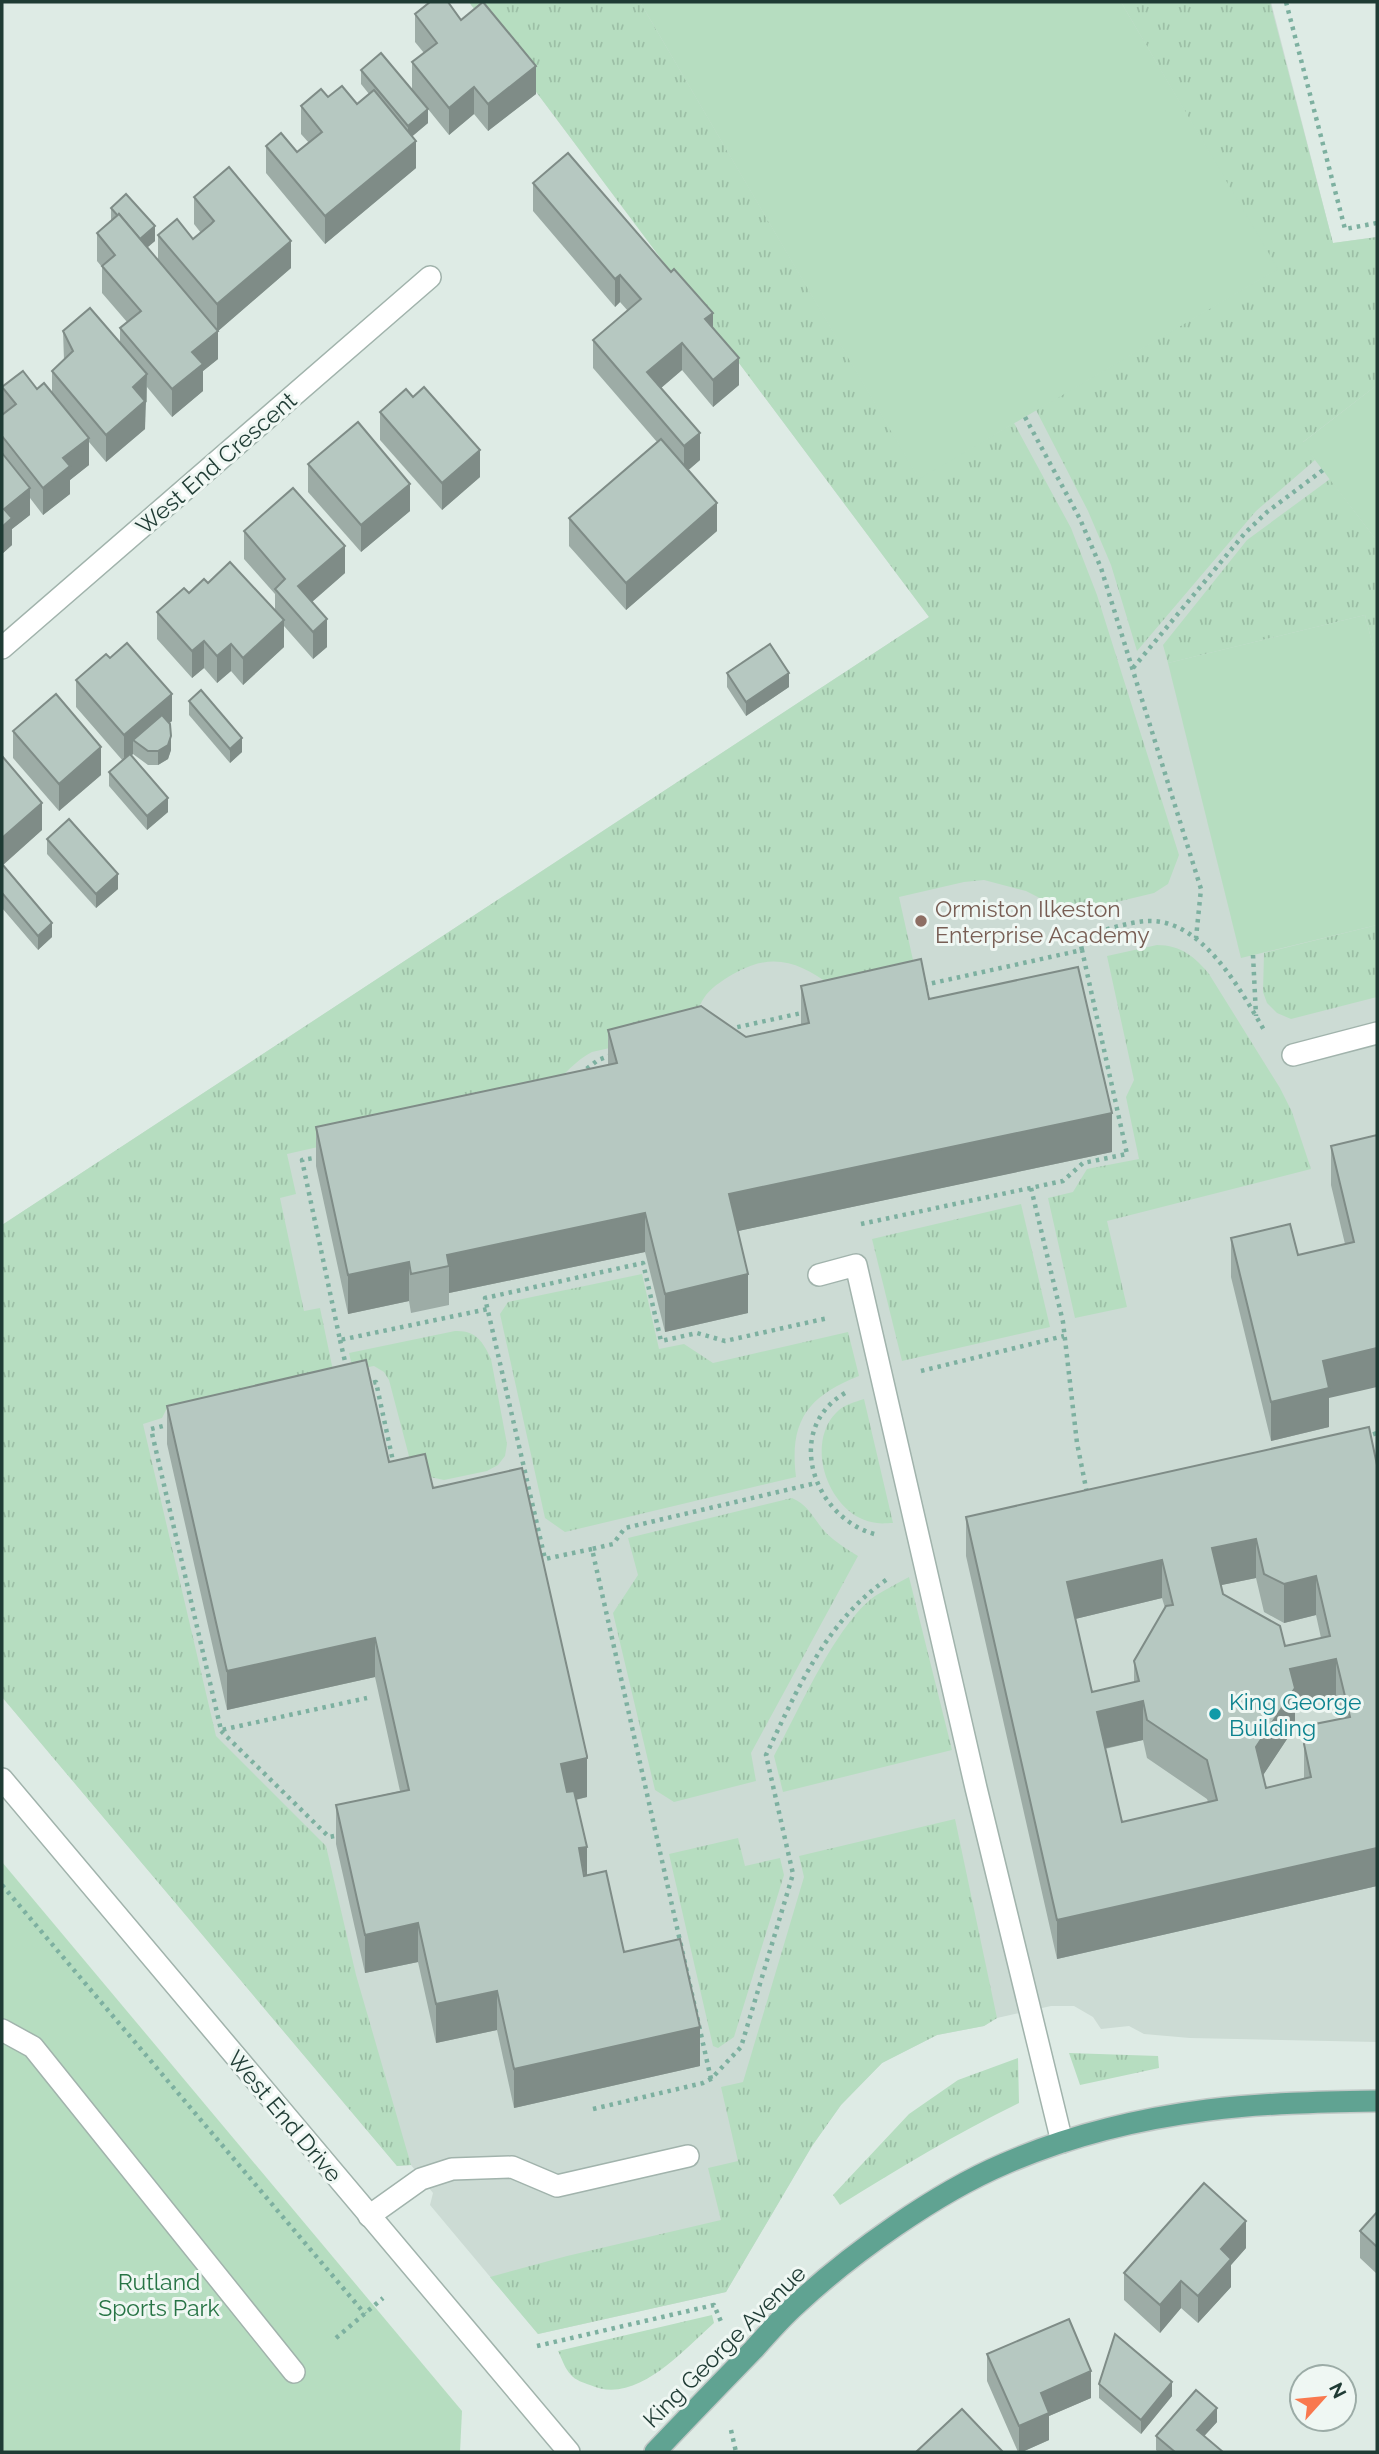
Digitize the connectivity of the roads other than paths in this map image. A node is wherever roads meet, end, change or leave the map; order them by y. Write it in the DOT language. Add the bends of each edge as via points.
graph roads {
  1 [pos="430,278"];
  2 [pos="2,649"];
  3 [pos="1377,1033"];
  4 [pos="1293,1055"];
  5 [pos="819,1275"];
  6 [pos="2,1779"];
  7 [pos="2,2030"];
  8 [pos="1377,2101"];
  9 [pos="1062,2142"];
  10 [pos="688,2156"];
  11 [pos="369,2216"];
  12 [pos="294,2372"];
  13 [pos="569,2452"];
  14 [pos="655,2452"];
  1 -- 2 [label="street, West End Crescent"];
  3 -- 4 [label="street"];
  5 -- 9 [label="street" via="856,1265"];
  6 -- 11 [label="street, West End Drive"];
  7 -- 12 [label="street" via="33,2048"];
  8 -- 9 [label="main road, King George Avenue" via="1208,2110"];
  9 -- 14 [label="main road, King George Avenue" via="1002,2165 942,2197 853,2258 798,2303"];
  10 -- 11 [label="street" via="557,2186 512,2167 452,2169 421,2179"];
  11 -- 13 [label="street, West End Drive"];
}
